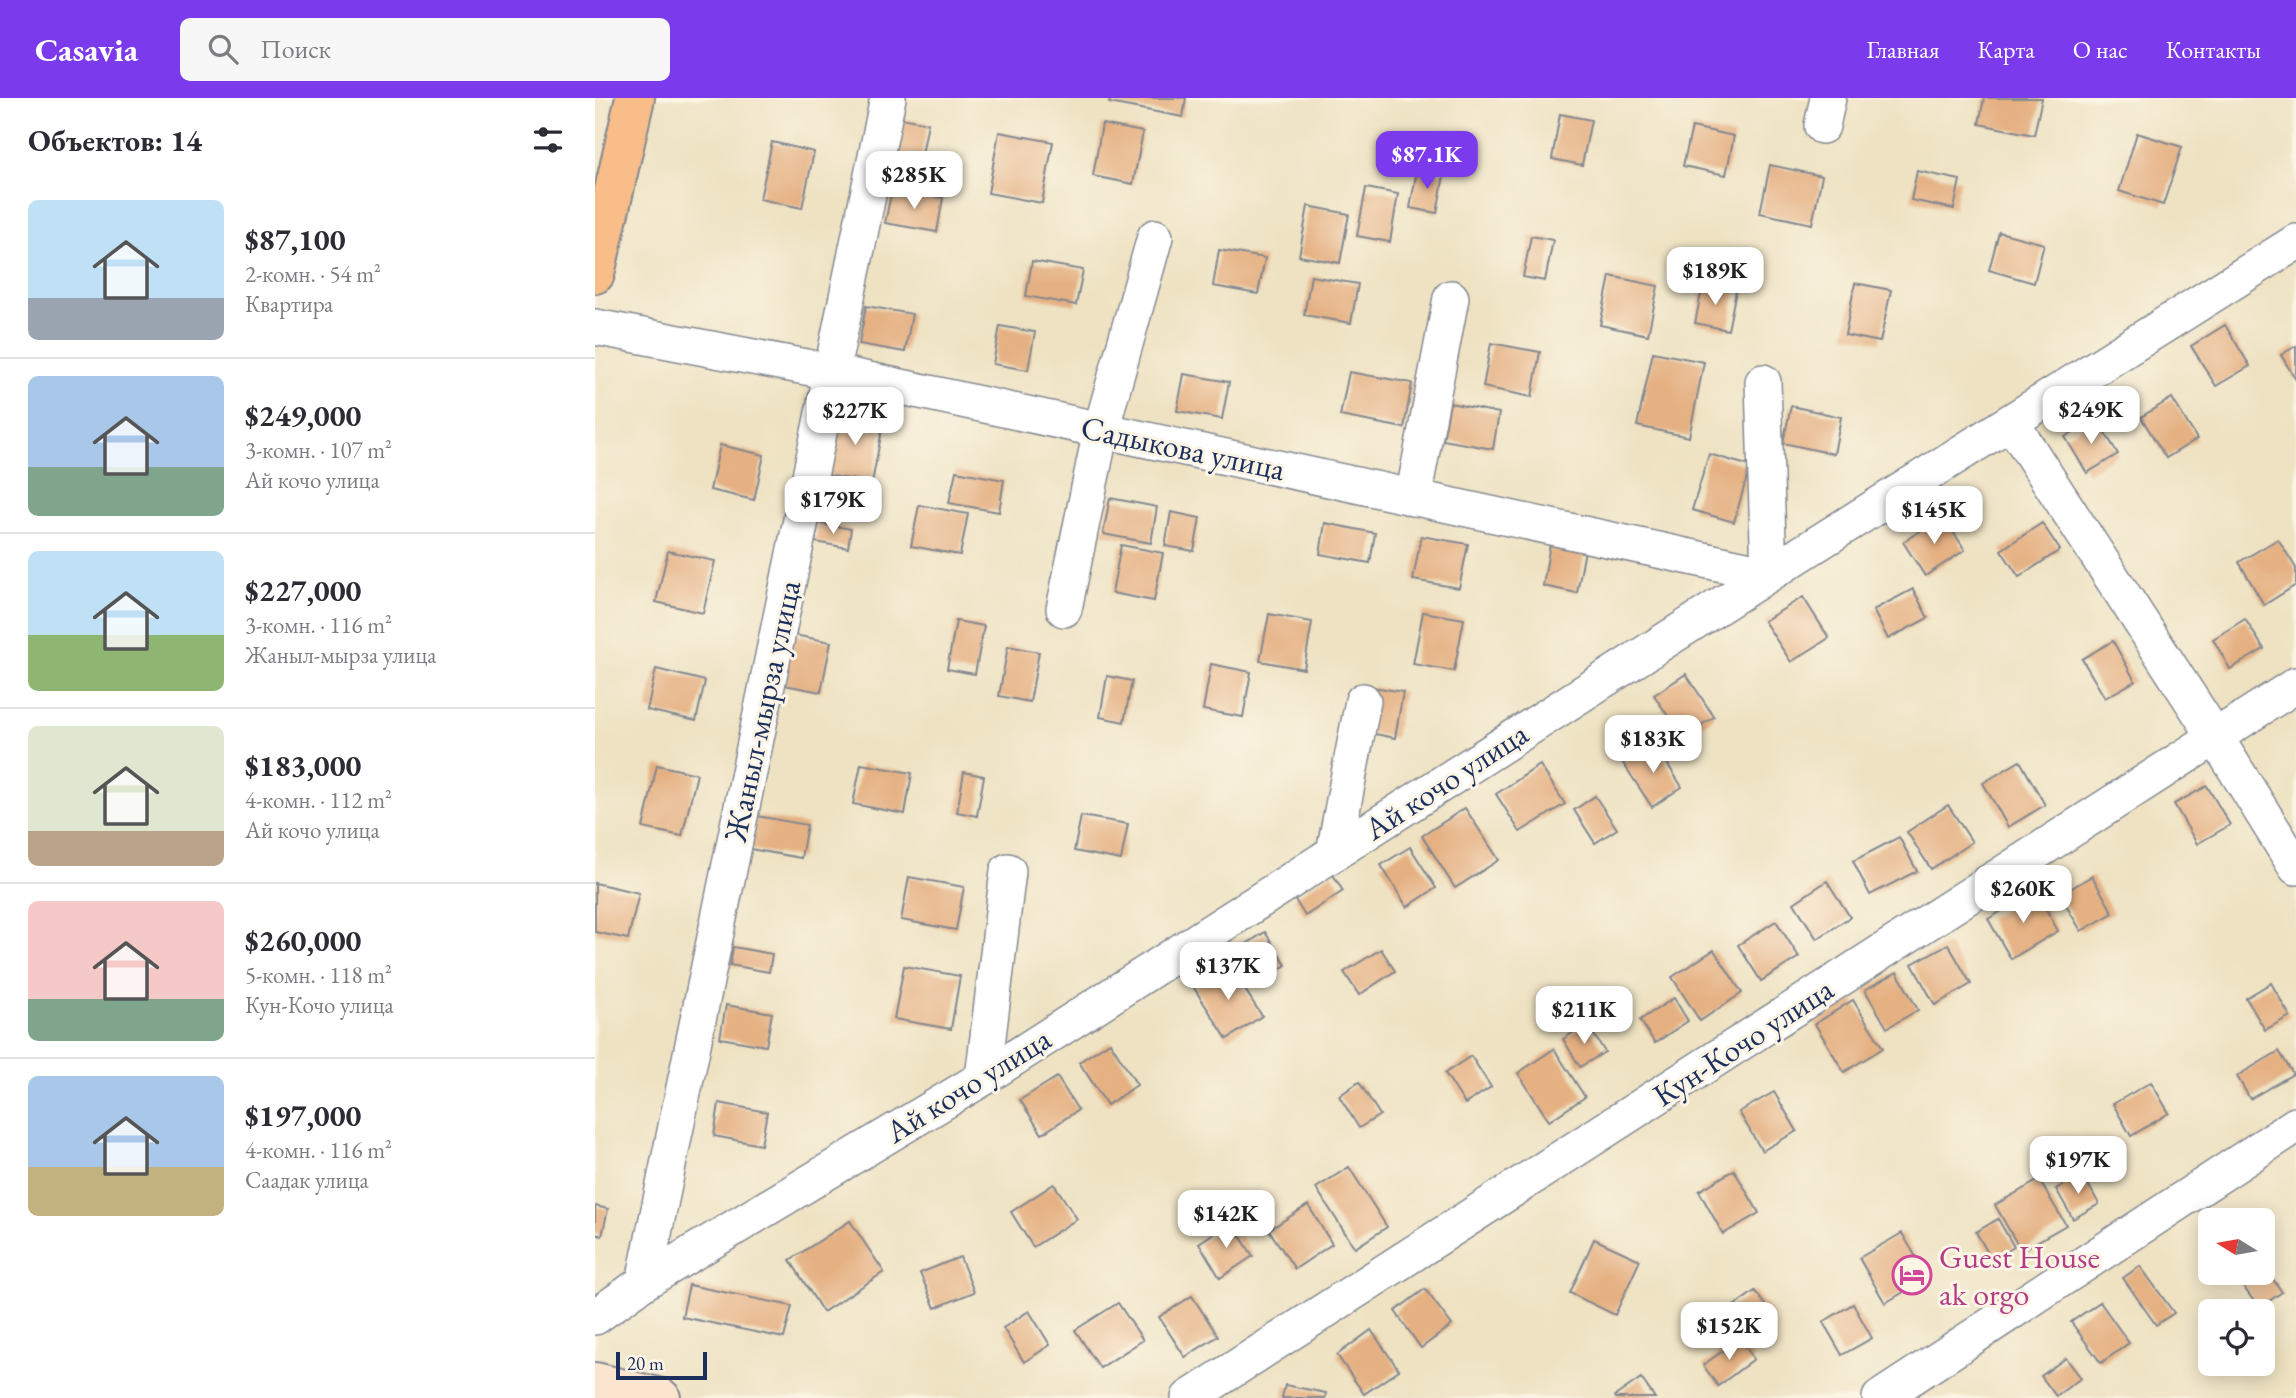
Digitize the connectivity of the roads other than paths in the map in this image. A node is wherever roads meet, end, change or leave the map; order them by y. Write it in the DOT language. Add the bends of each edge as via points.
graph roads {
  1 [pos="635,98"];
  2 [pos="888,98"];
  3 [pos="1156,237"];
  4 [pos="2296,242"];
  5 [pos="595,274"];
  6 [pos="1451,298"];
  7 [pos="595,327"];
  8 [pos="832,372"];
  9 [pos="1763,382"];
  10 [pos="2011,422"];
  11 [pos="1101,430"];
  12 [pos="1413,498"];
  13 [pos="1769,574"];
  14 [pos="1064,609"];
  15 [pos="2296,685"];
  16 [pos="1363,701"];
  17 [pos="2216,738"];
  18 [pos="1334,853"];
  19 [pos="2296,867"];
  20 [pos="1007,871"];
  21 [pos="983,1078"];
  22 [pos="2296,1125"];
  23 [pos="644,1282"];
  24 [pos="595,1317"];
  25 [pos="595,1382"];
  26 [pos="661,1398"];
  27 [pos="1189,1398"];
  28 [pos="1880,1398"];
  1 -- 5 [label="main road"];
  2 -- 8 [label="street, Жаныл-мырза улица"];
  3 -- 11 [label="street"];
  4 -- 10 [label="street, Ай кочо улица"];
  6 -- 12 [label="street"];
  7 -- 8 [label="street, Садыкова улица"];
  8 -- 11 [label="street, Садыкова улица"];
  8 -- 23 [label="street, Жаныл-мырза улица"];
  9 -- 13 [label="street"];
  10 -- 13 [label="street, Ай кочо улица"];
  10 -- 17 [label="street"];
  11 -- 12 [label="street, Садыкова улица"];
  11 -- 14 [label="street"];
  12 -- 13 [label="street, Садыкова улица"];
  13 -- 18 [label="street, Ай кочо улица"];
  15 -- 17 [label="street, Кун-Кочо улица"];
  16 -- 18 [label="street"];
  17 -- 19 [label="street"];
  17 -- 27 [label="street, Кун-Кочо улица"];
  18 -- 21 [label="street, Ай кочо улица"];
  20 -- 21 [label="street"];
  21 -- 23 [label="street, Ай кочо улица"];
  22 -- 28 [label="street"];
  23 -- 24 [label="street, Ай кочо улица"];
  25 -- 26 [label="street"];
}
